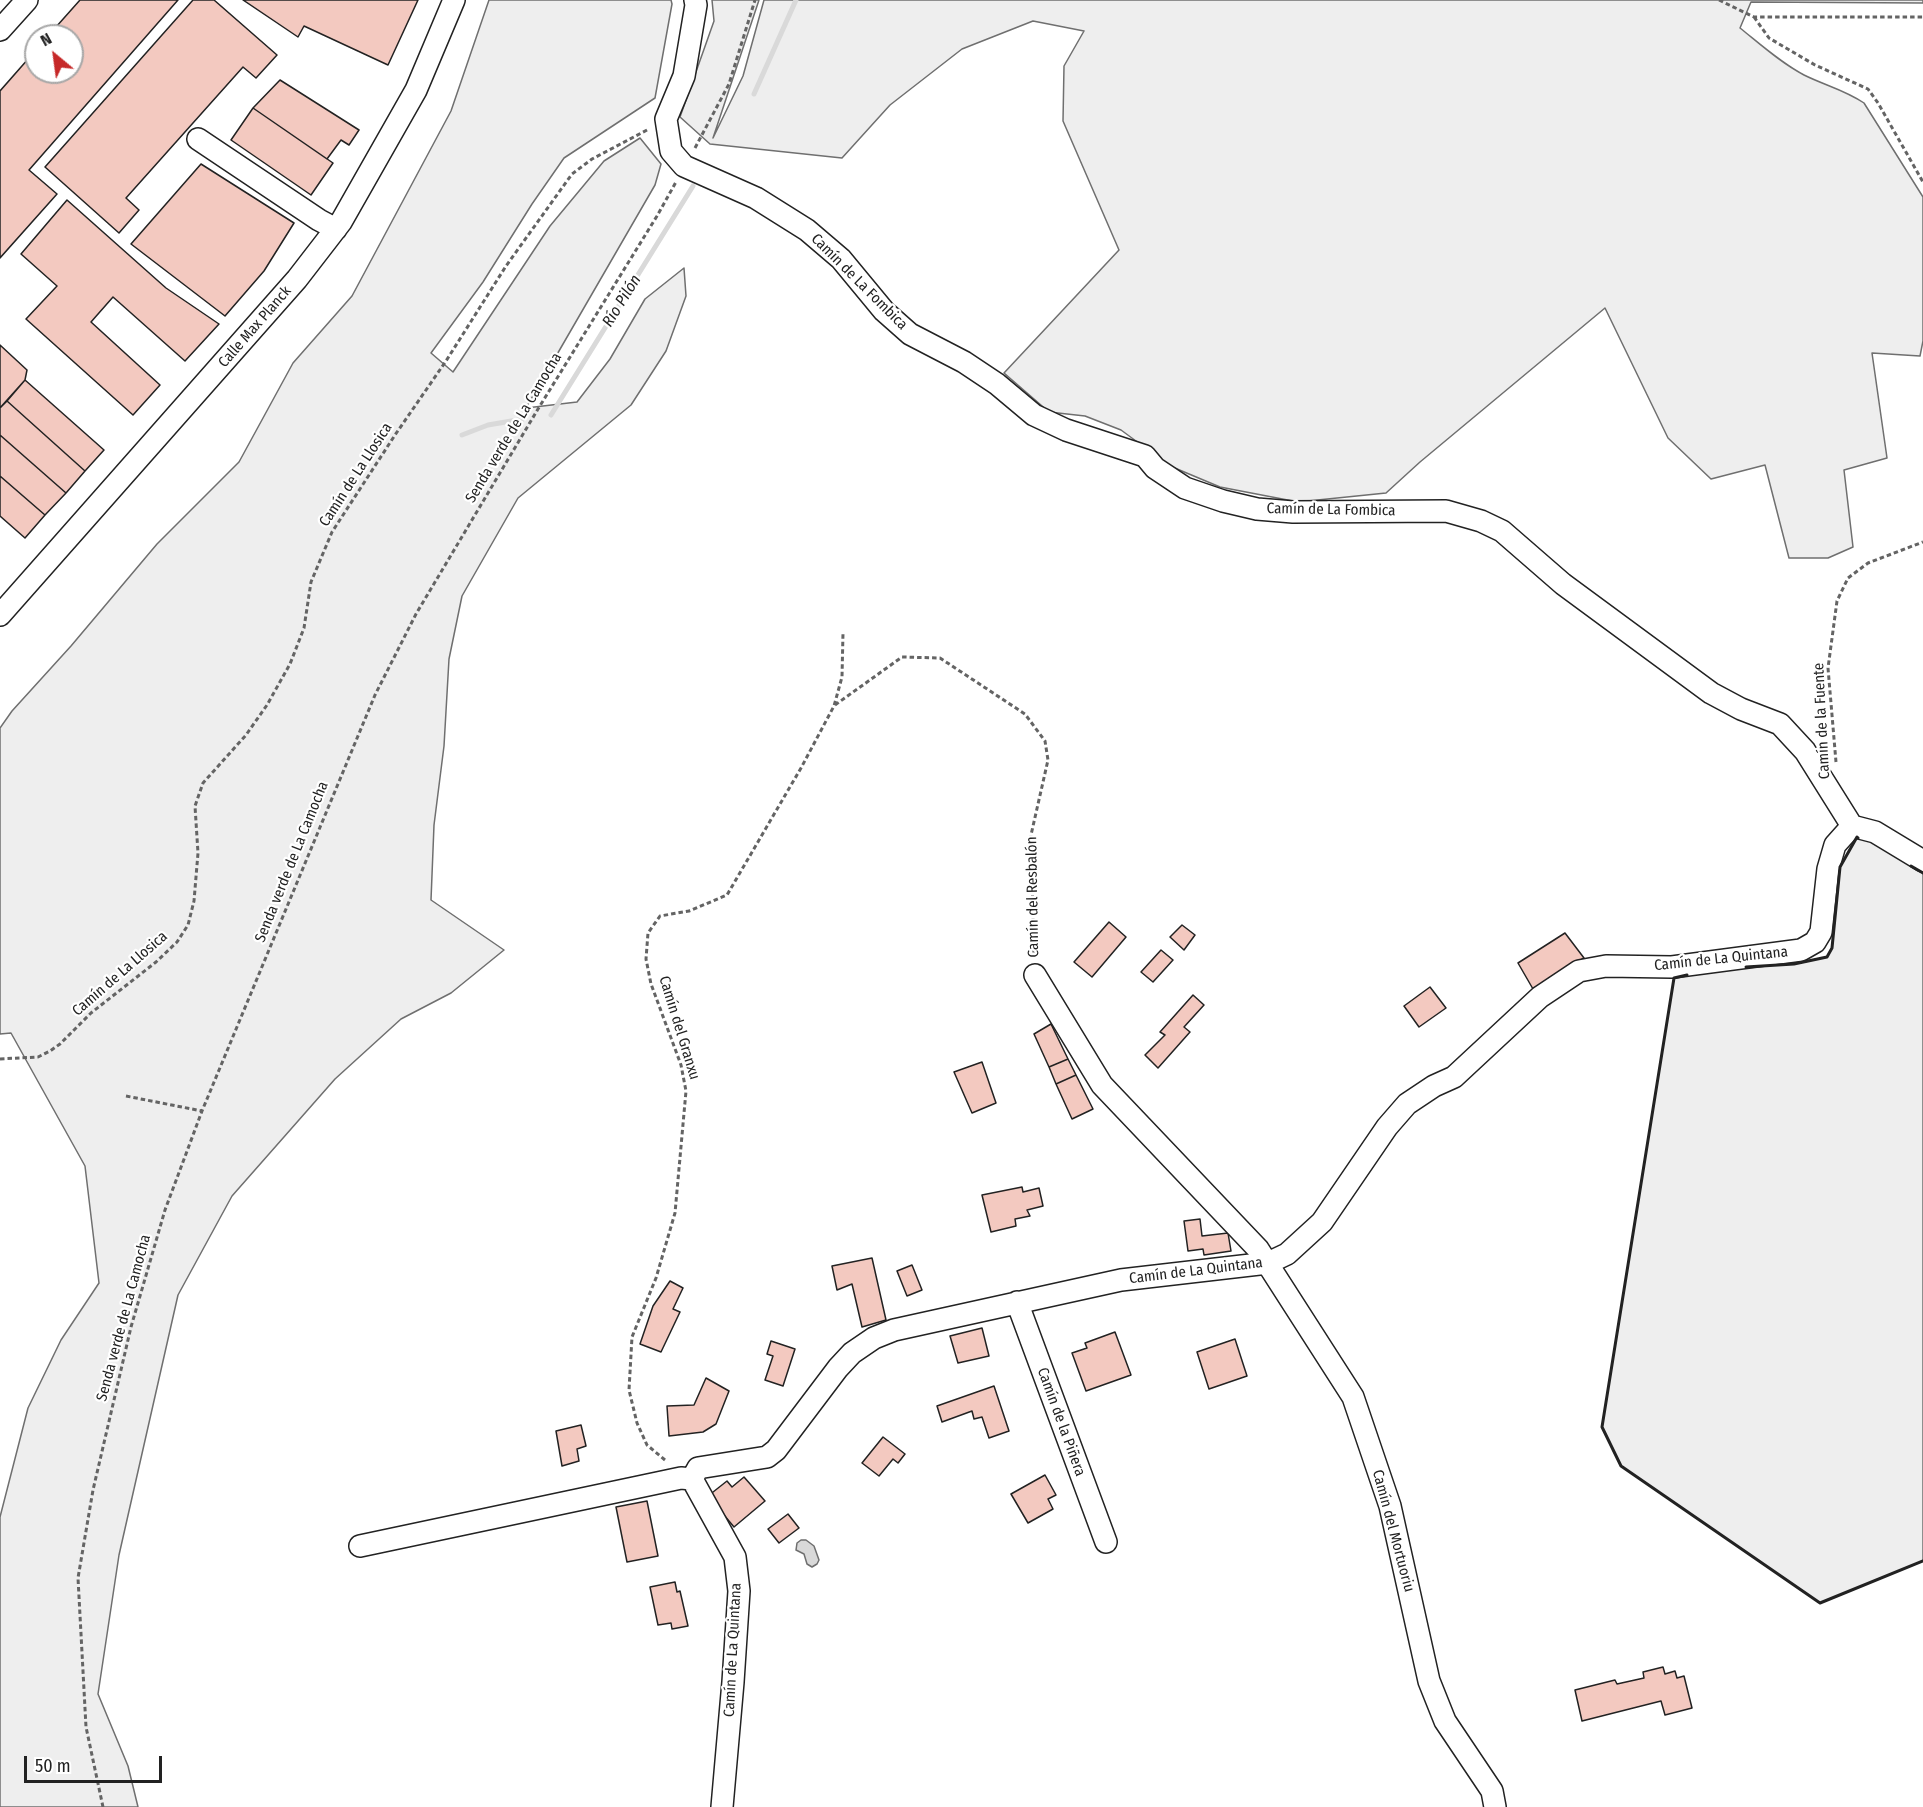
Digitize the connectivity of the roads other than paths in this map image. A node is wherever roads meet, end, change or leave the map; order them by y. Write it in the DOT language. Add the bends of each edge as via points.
graph roads {
  1 [pos="27,0"];
  2 [pos="454,0"];
  3 [pos="695,0"];
  4 [pos="0,30"];
  5 [pos="198,139"];
  6 [pos="336,229"];
  7 [pos="0,615"];
  8 [pos="1852,826"];
  9 [pos="1923,861"];
  10 [pos="1035,975"];
  11 [pos="1268,1263"];
  12 [pos="1017,1302"];
  13 [pos="693,1479"];
  14 [pos="1106,1542"];
  15 [pos="360,1546"];
  16 [pos="722,1807"];
  17 [pos="1495,1807"];
  1 -- 4 [label="street"];
  2 -- 6 [label="street, Calle Max Planck" via="416,90"];
  3 -- 8 [label="street, Camín de La Fombica" via="684,76 666,120 671,151 684,166 756,198 807,230 841,259 884,311 910,334 981,373 1034,415 1145,456 1155,468 1185,488 1257,509 1446,511 1502,531 1563,584 1711,693 1780,724 1805,751"];
  5 -- 6 [label="street"];
  6 -- 7 [label="street, Calle Max Planck" via="297,279"];
  8 -- 9 [label="street" via="1875,832"];
  8 -- 11 [label="street, Camín de La Quintana" via="1835,845 1828,869 1821,932 1815,942 1801,950 1692,965 1606,966 1579,971 1540,997 1454,1077 1407,1104 1322,1222 1287,1254"];
  10 -- 11 [label="street, Camín del Resbalón" via="1102,1085"];
  11 -- 12 [label="street, Camín de La Quintana" via="1121,1281"];
  11 -- 17 [label="street, Camín del Mortuoriu" via="1353,1396 1390,1506 1429,1681 1445,1721 1491,1791"];
  12 -- 13 [label="street, Camín de La Quintana" via="874,1338 838,1368 776,1450 767,1457 698,1468"];
  12 -- 14 [label="street, Camín de la Piñera"];
  13 -- 15 [label="street" via="681,1478"];
  13 -- 16 [label="street, Camín de La Quintana" via="735,1557 738,1591 734,1682"];
}
